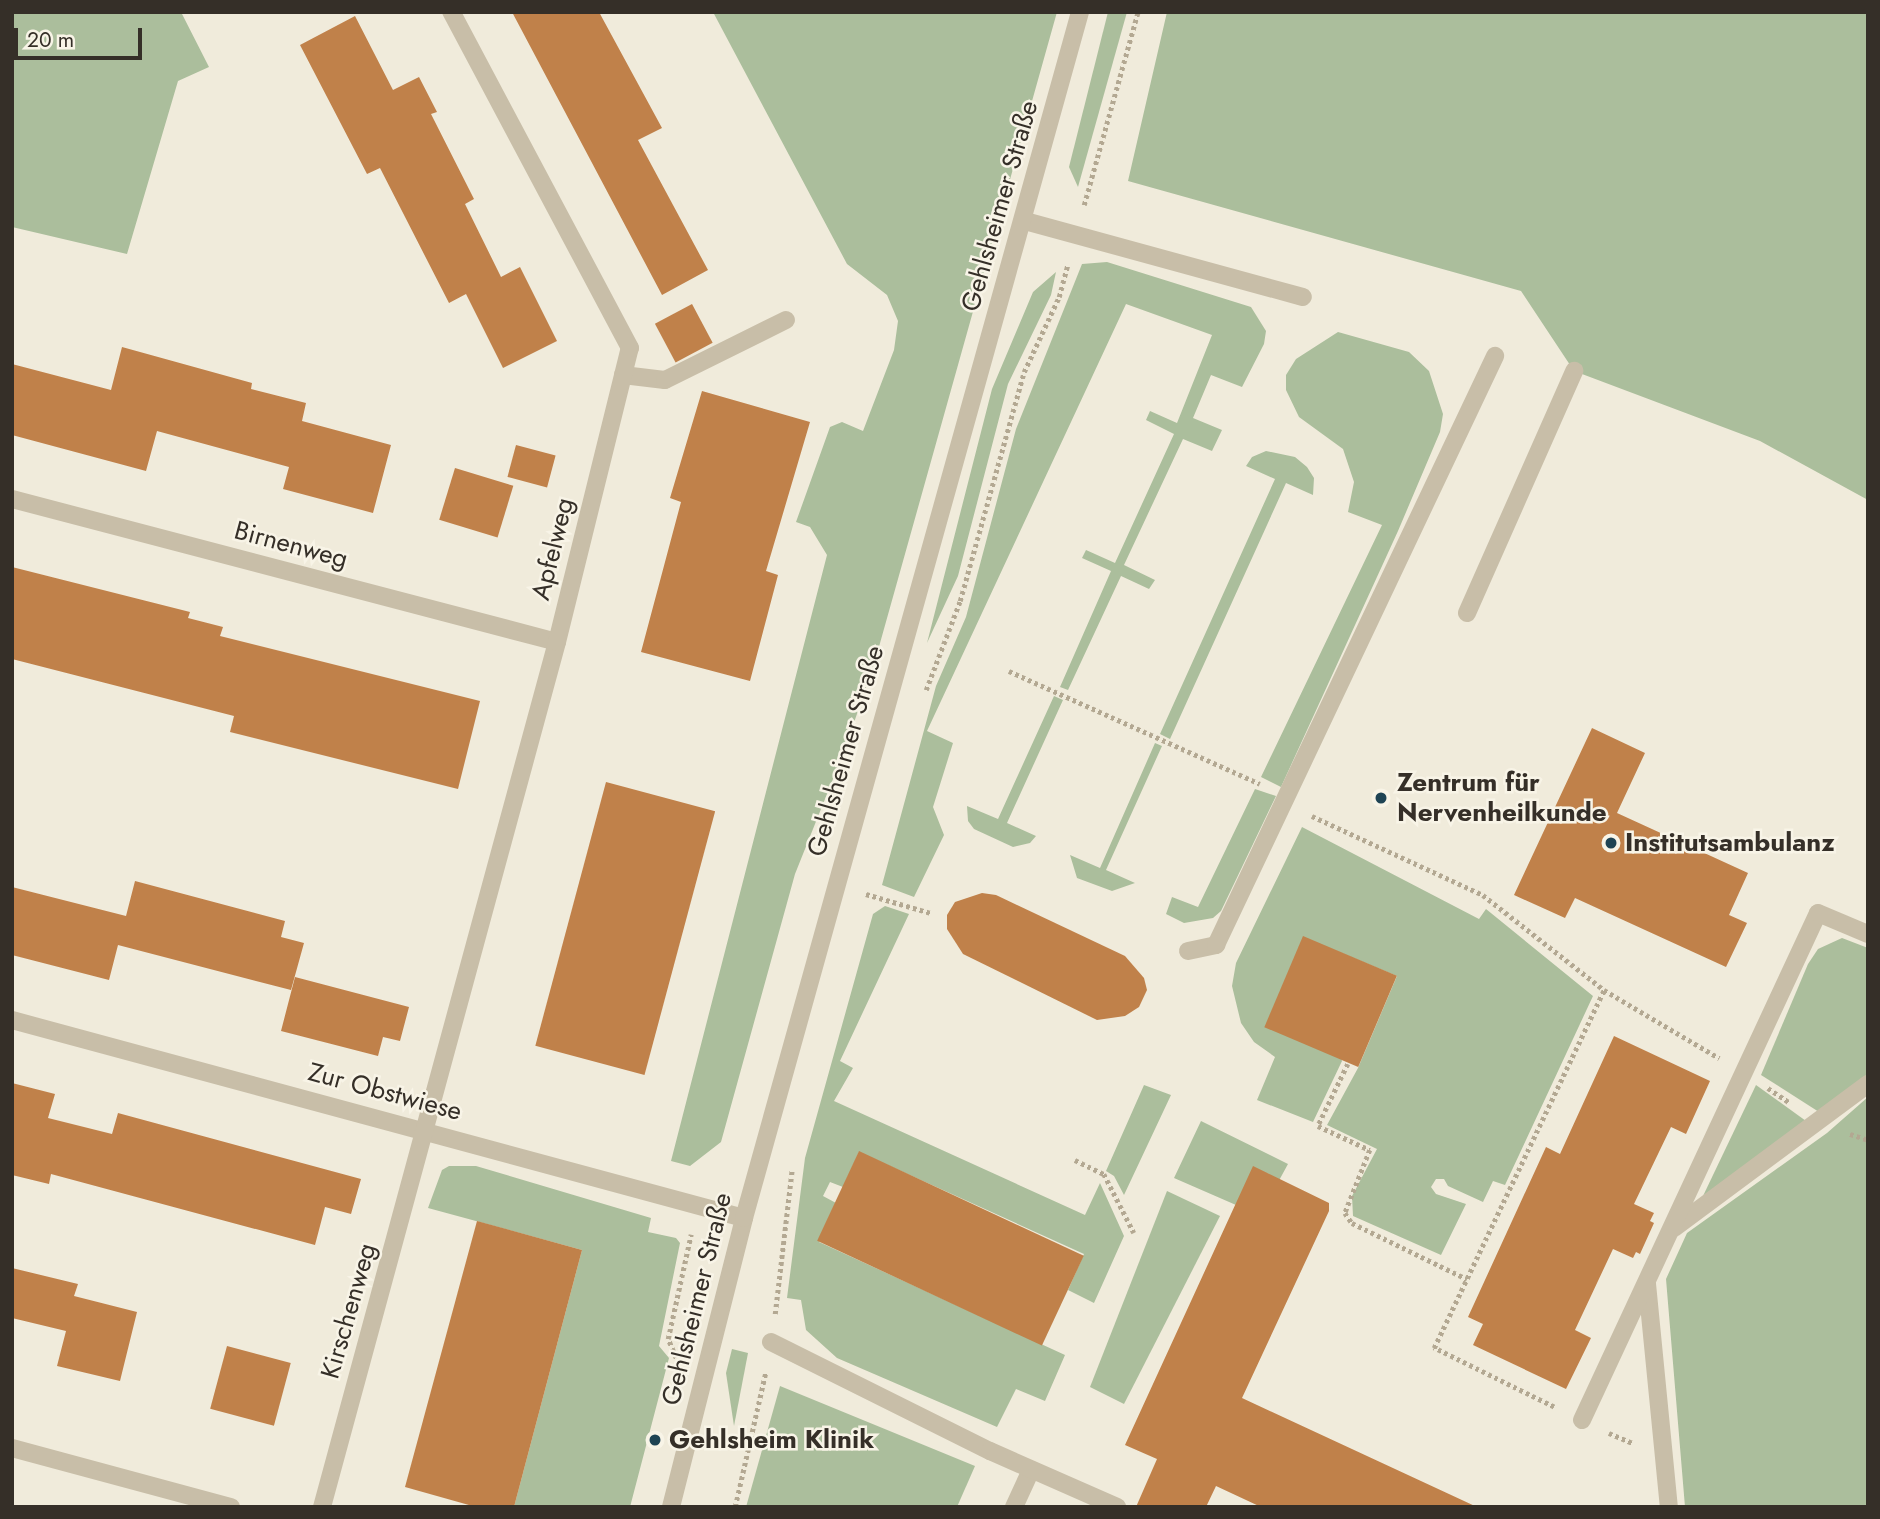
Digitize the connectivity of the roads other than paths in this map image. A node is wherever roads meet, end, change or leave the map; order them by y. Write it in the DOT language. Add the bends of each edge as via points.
graph roads {
  1 [pos="450,12"];
  2 [pos="1080,12"];
  3 [pos="1025,220"];
  4 [pos="1303,297"];
  5 [pos="786,320"];
  6 [pos="1495,356"];
  7 [pos="1574,371"];
  8 [pos="623,375"];
  9 [pos="12,499"];
  10 [pos="1467,613"];
  11 [pos="557,642"];
  12 [pos="1868,934"];
  13 [pos="1188,951"];
  14 [pos="12,1020"];
  15 [pos="1868,1084"];
  16 [pos="427,1130"];
  17 [pos="744,1218"];
  18 [pos="1673,1229"];
  19 [pos="1647,1284"];
  20 [pos="771,1342"];
  21 [pos="1582,1420"];
  22 [pos="12,1448"];
  23 [pos="1031,1469"];
  24 [pos="231,1507"];
  25 [pos="321,1507"];
  26 [pos="671,1507"];
  27 [pos="1014,1507"];
  28 [pos="1117,1507"];
  29 [pos="1669,1507"];
  1 -- 8 [label="street, Apfelweg" via="630,348"];
  2 -- 3 [label="street, Gehlsheimer Straße"];
  3 -- 4 [label="street"];
  3 -- 17 [label="street, Gehlsheimer Straße"];
  5 -- 8 [label="street" via="665,380"];
  6 -- 13 [label="street" via="1216,944"];
  7 -- 10 [label="street"];
  8 -- 11 [label="street, Apfelweg"];
  9 -- 11 [label="street, Birnenweg"];
  11 -- 16 [label="street, Apfelweg"];
  12 -- 18 [label="street" via="1818,913"];
  14 -- 16 [label="street, Zur Obstwiese"];
  15 -- 18 [label="street"];
  16 -- 17 [label="street, Zur Obstwiese"];
  16 -- 25 [label="street, Kirschenweg"];
  17 -- 26 [label="street, Gehlsheimer Straße"];
  18 -- 19 [label="street"];
  19 -- 21 [label="street"];
  19 -- 29 [label="street"];
  20 -- 23 [label="street"];
  22 -- 24 [label="street"];
  23 -- 27 [label="street"];
  23 -- 28 [label="street"];
}
